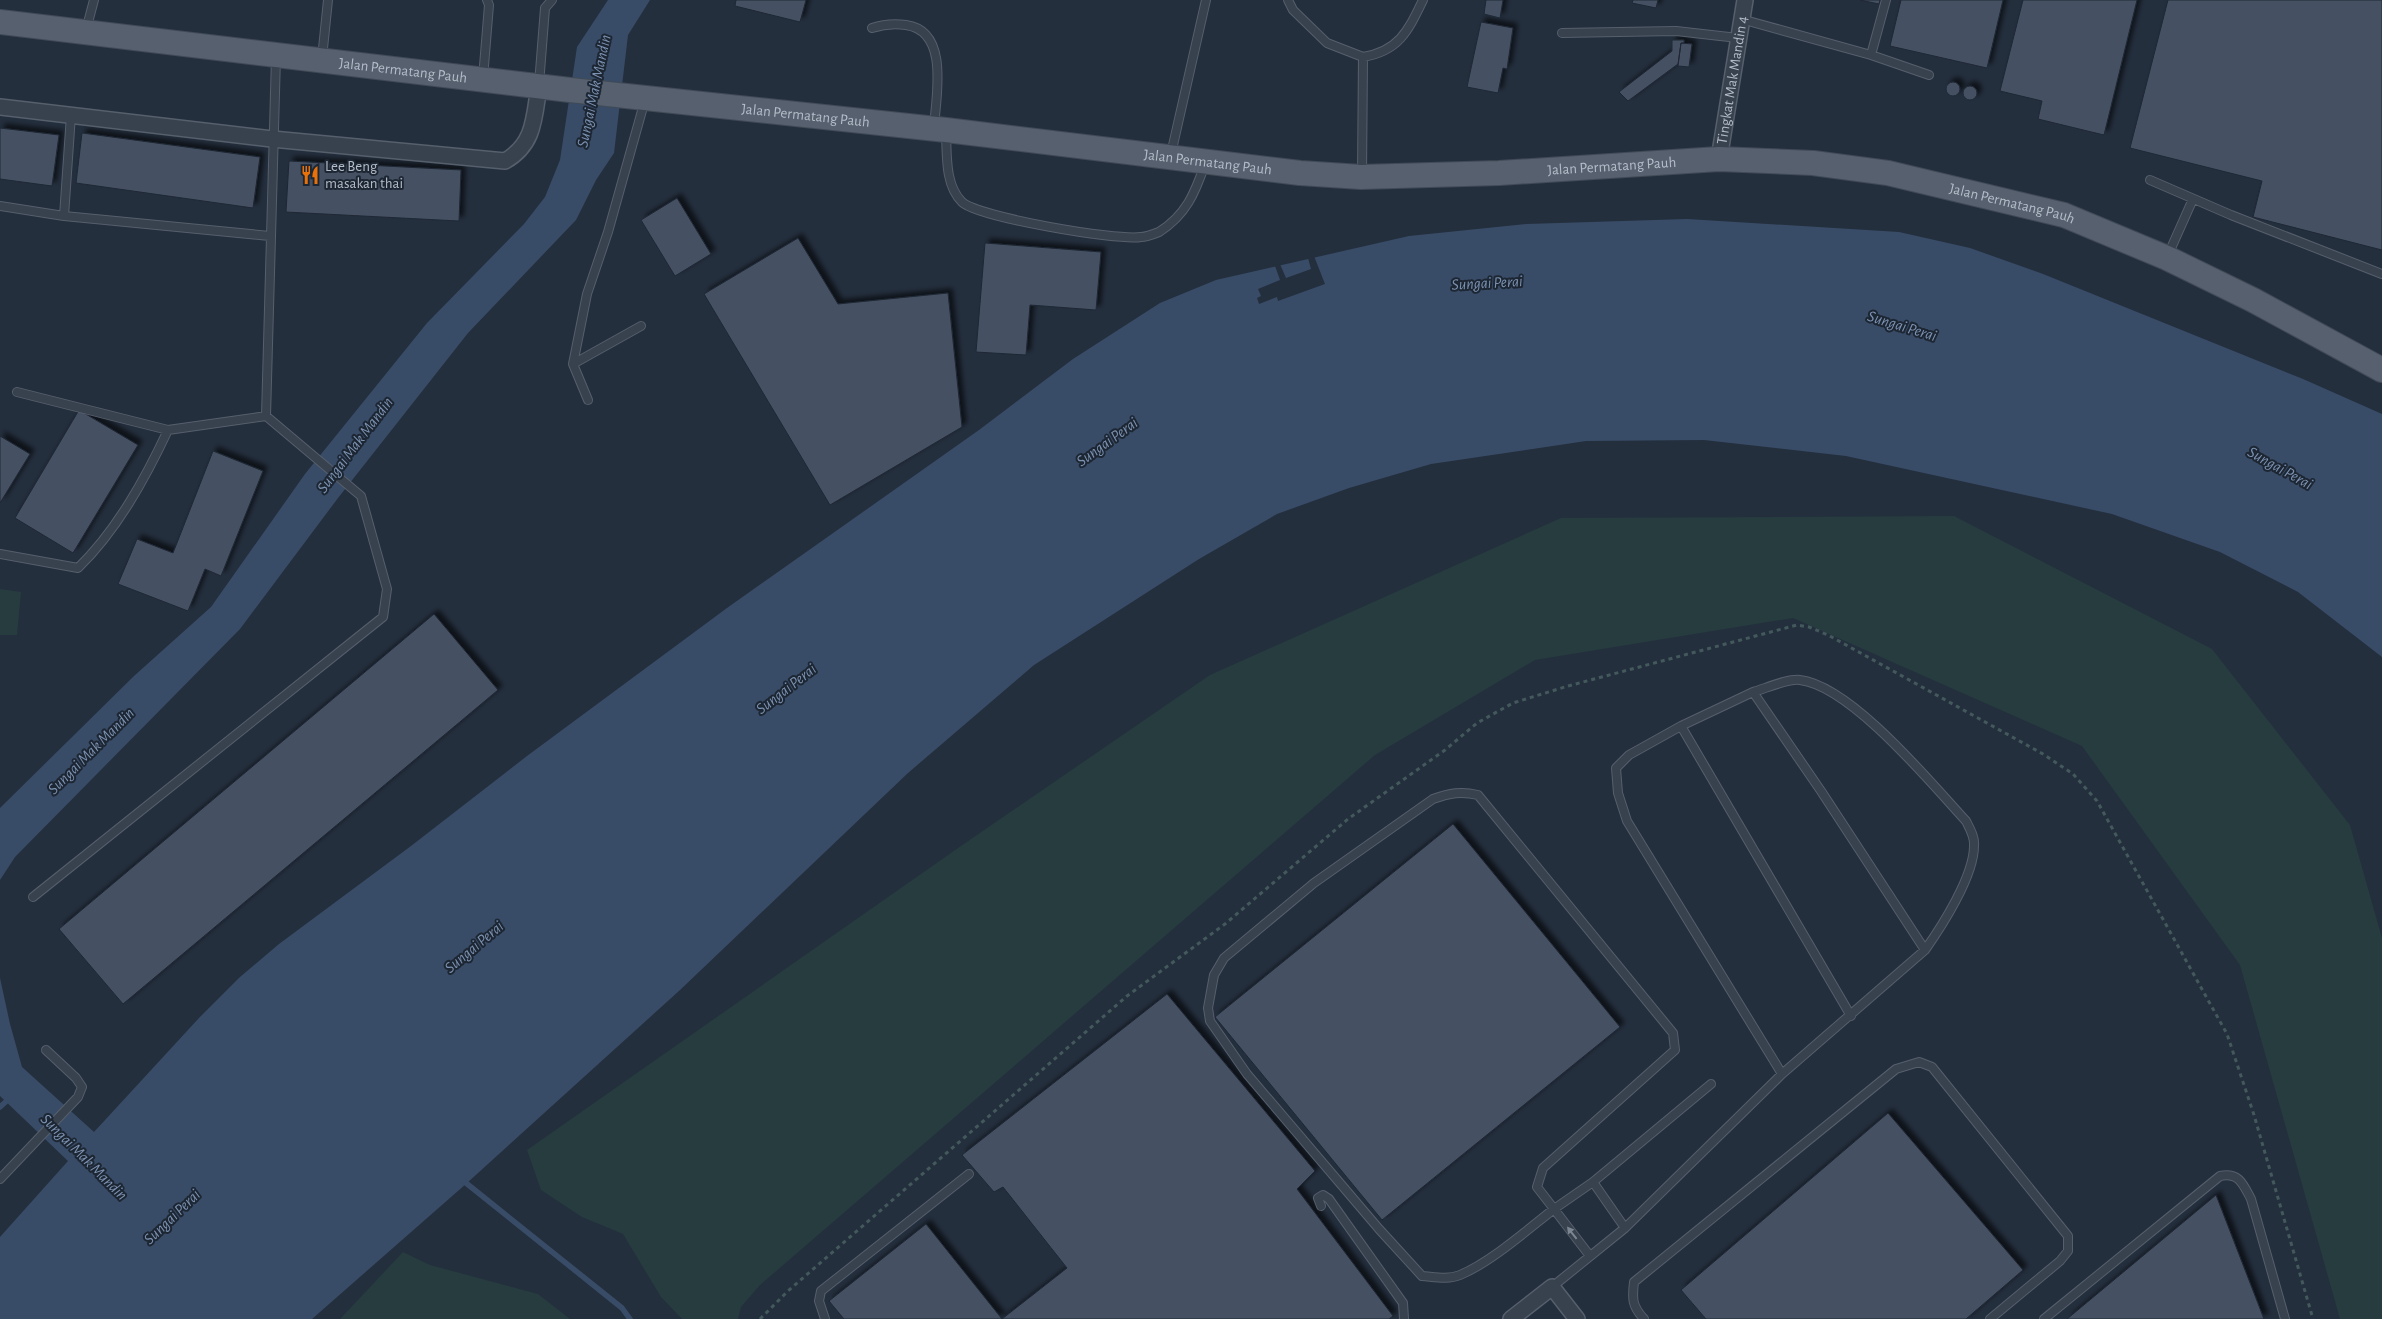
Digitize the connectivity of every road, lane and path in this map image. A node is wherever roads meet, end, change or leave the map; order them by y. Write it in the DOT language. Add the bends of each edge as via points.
graph roads {
  1 [pos="94,0"];
  2 [pos="328,0"];
  3 [pos="487,0"];
  4 [pos="552,0"];
  5 [pos="1206,0"];
  6 [pos="1288,0"];
  7 [pos="1423,0"];
  8 [pos="1745,0"];
  9 [pos="1886,0"];
  10 [pos="1741,18"];
  11 [pos="0,22"];
  12 [pos="872,28"];
  13 [pos="86,32"];
  14 [pos="1562,33"];
  15 [pos="1738,38"];
  16 [pos="276,55"];
  17 [pos="1872,55"];
  18 [pos="1363,57"];
  19 [pos="322,60"];
  20 [pos="1930,75"];
  21 [pos="483,80"];
  22 [pos="539,86"];
  23 [pos="641,97"];
  24 [pos="0,106"];
  25 [pos="71,115"];
  26 [pos="940,130"];
  27 [pos="272,139"];
  28 [pos="1170,158"];
  29 [pos="1719,160"];
  30 [pos="1205,162"];
  31 [pos="1361,177"];
  32 [pos="2150,180"];
  33 [pos="2193,199"];
  34 [pos="0,206"];
  35 [pos="64,216"];
  36 [pos="270,236"];
  37 [pos="2167,258"];
  38 [pos="2382,274"];
  39 [pos="641,326"];
  40 [pos="573,364"];
  41 [pos="2382,370"];
  42 [pos="17,392"];
  43 [pos="588,400"];
  44 [pos="266,416"];
  45 [pos="168,430"];
  46 [pos="0,554"];
  47 [pos="1753,692"];
  48 [pos="1681,726"];
  49 [pos="33,898"];
  50 [pos="1925,950"];
  51 [pos="1851,1016"];
  52 [pos="46,1050"];
  53 [pos="1782,1074"];
  54 [pos="1711,1084"];
  55 [pos="969,1174"];
  56 [pos="0,1179"];
  57 [pos="1593,1182"];
  58 [pos="1321,1206"];
  59 [pos="1554,1210"];
  60 [pos="1625,1228"];
  61 [pos="1590,1256"];
  62 [pos="1552,1287"];
  63 [pos="760,1319"];
  64 [pos="825,1319"];
  65 [pos="1404,1319"];
  66 [pos="1511,1319"];
  67 [pos="1577,1319"];
  68 [pos="1644,1319"];
  69 [pos="1990,1319"];
  70 [pos="2044,1319"];
  71 [pos="2285,1319"];
  72 [pos="2313,1319"];
  1 -- 13 [label="lane"];
  2 -- 19 [label="lane"];
  3 -- 21 [label="lane"];
  4 -- 22 [label="lane" via="545,8"];
  5 -- 28 [label="lane"];
  6 -- 18 [label="lane" via="1293,10 1327,43"];
  7 -- 18 [label="lane" via="1410,28 1396,44 1380,54"];
  8 -- 10 [label="street, Tingkat Mak Mandin 4"];
  9 -- 17 [label="lane"];
  10 -- 15 [label="street, Tingkat Mak Mandin 4"];
  10 -- 17 [label="lane"];
  11 -- 13 [label="main road, Jalan Permatang Pauh"];
  12 -- 26 [label="lane" via="888,24 913,26 928,39 936,52"];
  13 -- 16 [label="main road, Jalan Permatang Pauh"];
  14 -- 15 [label="lane" via="1676,31"];
  15 -- 29 [label="street, Tingkat Mak Mandin 4"];
  16 -- 19 [label="main road, Jalan Permatang Pauh"];
  16 -- 27 [label="lane"];
  17 -- 20 [label="lane"];
  18 -- 31 [label="lane"];
  19 -- 21 [label="main road, Jalan Permatang Pauh"];
  21 -- 22 [label="main road, Jalan Permatang Pauh"];
  22 -- 23 [label="main road, Jalan Permatang Pauh"];
  22 -- 27 [label="street" via="530,136 518,154 505,161"];
  23 -- 26 [label="main road, Jalan Permatang Pauh"];
  23 -- 40 [label="lane" via="608,232 587,294"];
  24 -- 25 [label="street"];
  25 -- 27 [label="street"];
  25 -- 35 [label="lane"];
  26 -- 28 [label="main road, Jalan Permatang Pauh"];
  26 -- 30 [label="lane" via="950,180 964,203 988,213 1109,236 1140,237 1158,232 1190,202"];
  27 -- 36 [label="lane"];
  28 -- 30 [label="main road, Jalan Permatang Pauh"];
  29 -- 31 [label="main road, Jalan Permatang Pauh"];
  29 -- 37 [label="main road, Jalan Permatang Pauh" via="1814,163 1888,173 2064,215"];
  30 -- 31 [label="main road, Jalan Permatang Pauh"];
  32 -- 33 [label="lane"];
  33 -- 37 [label="lane"];
  33 -- 38 [label="lane"];
  34 -- 35 [label="lane"];
  35 -- 36 [label="lane"];
  36 -- 44 [label="lane"];
  37 -- 41 [label="main road, Jalan Permatang Pauh"];
  39 -- 40 [label="lane"];
  40 -- 43 [label="lane"];
  42 -- 45 [label="lane"];
  44 -- 45 [label="lane"];
  44 -- 49 [label="lane" via="361,496 387,589 383,617"];
  45 -- 46 [label="lane" via="152,464 99,547 78,568"];
  47 -- 48 [label="lane"];
  47 -- 50 [label="lane"];
  47 -- 50 [label="lane" via="1798,679 1830,691 1875,724 1966,821 1973,835 1971,866 1943,925"];
  48 -- 51 [label="lane"];
  48 -- 53 [label="lane" via="1628,755 1616,768 1618,793 1627,821"];
  50 -- 51 [label="lane"];
  51 -- 53 [label="lane"];
  52 -- 56 [label="lane" via="82,1087 78,1097"];
  53 -- 60 [label="lane"];
  54 -- 57 [label="lane"];
  55 -- 64 [label="lane" via="821,1291 819,1301"];
  57 -- 59 [label="lane"];
  57 -- 60 [label="lane"];
  58 -- 65 [label="lane" via="1318,1198 1323,1195 1404,1303"];
  59 -- 59 [label="lane" via="1460,1275 1444,1278 1422,1276 1247,1074 1210,1021 1209,992 1224,958 1314,884 1448,793 1478,795 1673,1033 1676,1041 1675,1050 1543,1168 1537,1187"];
  61 -- 59 [label="lane, one-way"];
  60 -- 61 [label="lane"];
  61 -- 62 [label="lane"];
  62 -- 66 [label="street"];
  62 -- 67 [label="street"];
  63 -- 72 [label="path" via="788,1291 1127,996 1225,924 1348,819 1477,724 1514,703 1568,686 1797,626 1828,635 2043,754 2073,774 2096,801 2227,1034"];
  68 -- 69 [label="lane" via="1635,1309 1634,1282 1896,1069 1919,1062 1932,1067 2068,1236 2068,1252 2060,1261"];
  70 -- 71 [label="lane" via="2220,1176 2228,1174 2242,1182 2252,1199"];
}
